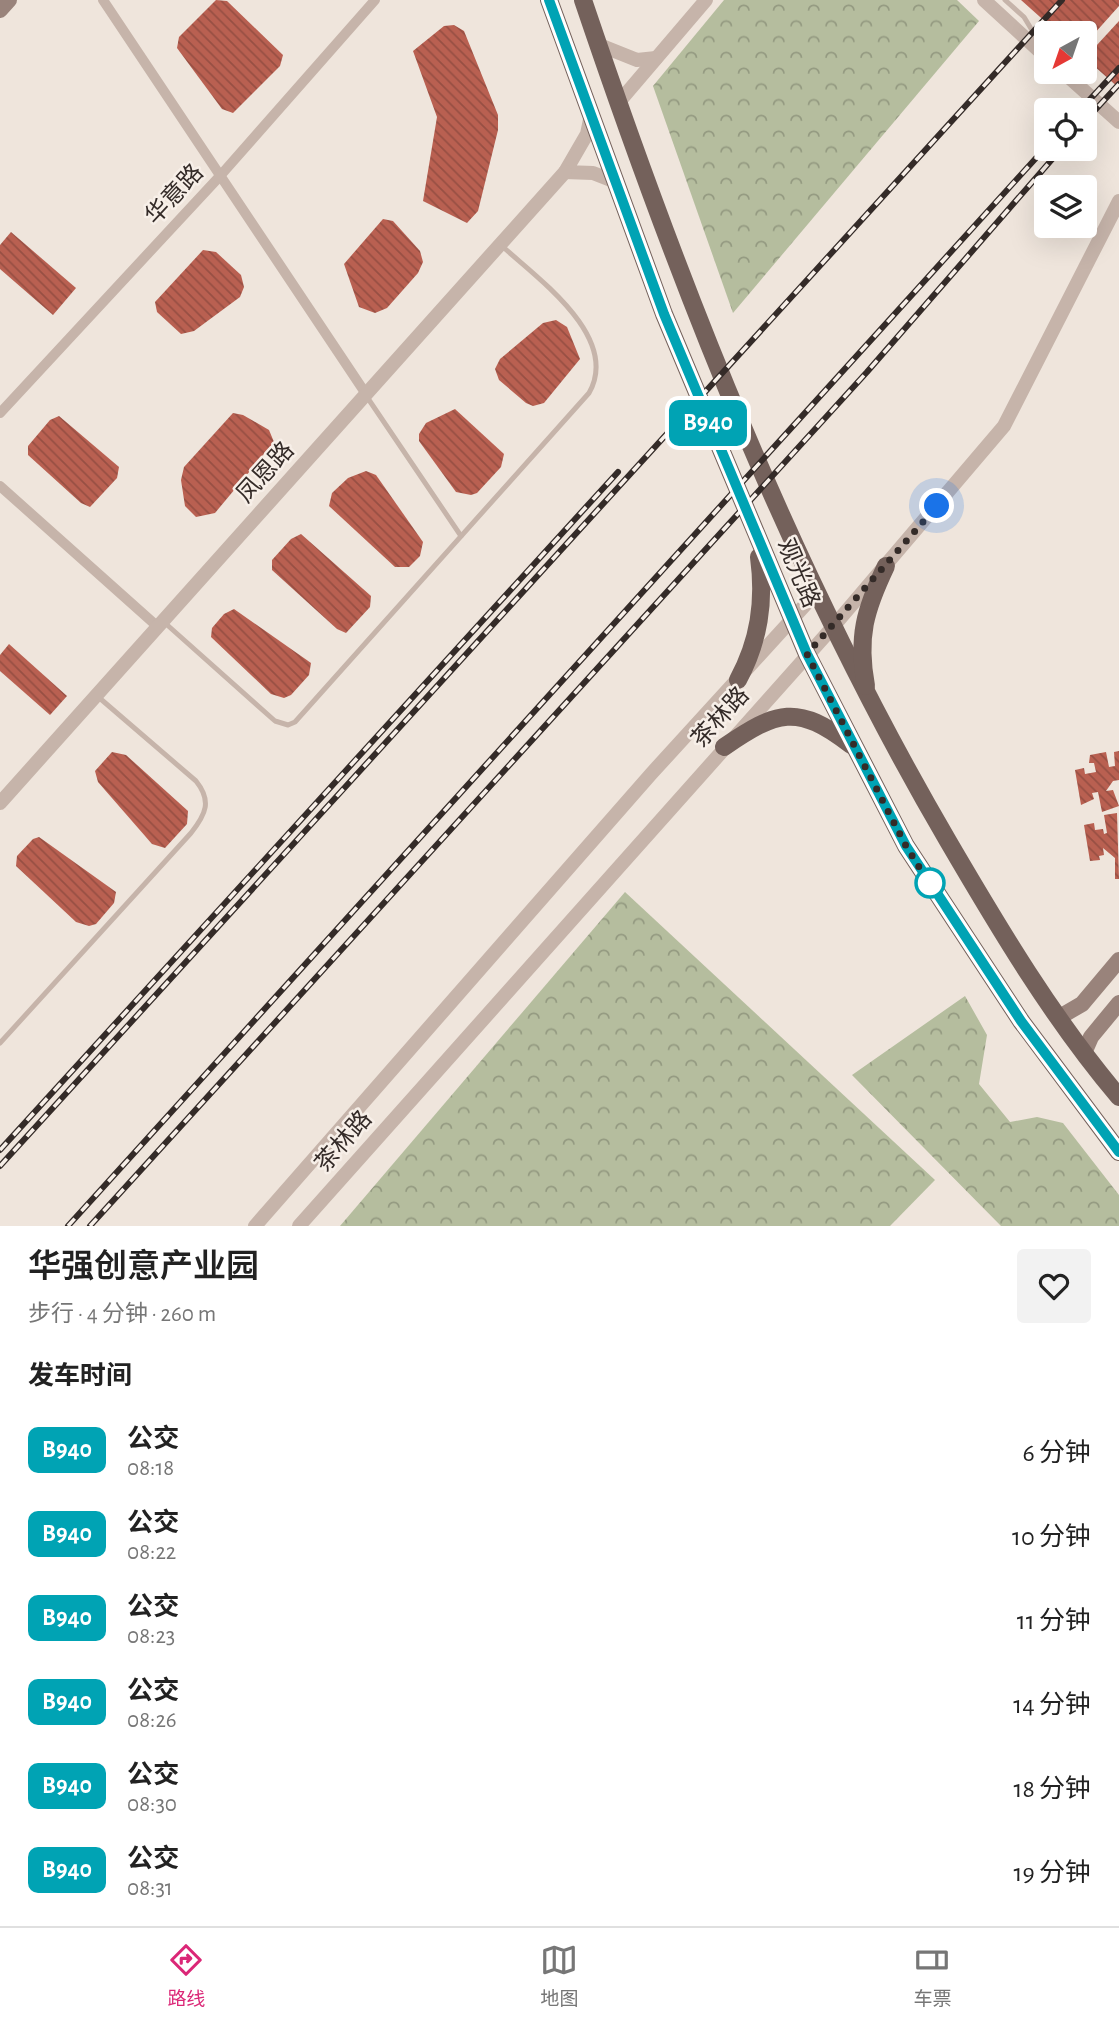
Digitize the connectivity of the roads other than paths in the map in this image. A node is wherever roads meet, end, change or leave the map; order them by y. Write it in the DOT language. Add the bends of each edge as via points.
graph roads {
  1 [pos="9,0"];
  2 [pos="103,0"];
  3 [pos="375,0"];
  4 [pos="549,0"];
  5 [pos="583,0"];
  6 [pos="706,0"];
  7 [pos="984,0"];
  8 [pos="1005,0"];
  9 [pos="0,10"];
  10 [pos="1034,35"];
  11 [pos="597,44"];
  12 [pos="1034,44"];
  13 [pos="656,58"];
  14 [pos="1076,84"];
  15 [pos="619,102"];
  16 [pos="591,116"];
  17 [pos="1119,122"];
  18 [pos="565,172"];
  19 [pos="220,176"];
  20 [pos="616,182"];
  21 [pos="1119,201"];
  22 [pos="500,244"];
  23 [pos="366,394"];
  24 [pos="0,413"];
  25 [pos="0,486"];
  26 [pos="755,533"];
  27 [pos="461,536"];
  28 [pos="886,566"];
  29 [pos="816,593"];
  30 [pos="791,620"];
  31 [pos="160,624"];
  32 [pos="832,628"];
  33 [pos="807,654"];
  34 [pos="738,680"];
  35 [pos="96,695"];
  36 [pos="870,703"];
  37 [pos="724,747"];
  38 [pos="857,749"];
  39 [pos="0,803"];
  40 [pos="1119,960"];
  41 [pos="1119,1003"];
  42 [pos="1058,1018"];
  43 [pos="0,1043"];
  44 [pos="1084,1053"];
  45 [pos="1119,1097"];
  46 [pos="1119,1152"];
  47 [pos="254,1226"];
  48 [pos="299,1226"];
  1 -- 9 [label="main road"];
  2 -- 19 [label="street"];
  3 -- 19 [label="street, 华意路"];
  4 -- 16 [label="main road, 观光路"];
  5 -- 11 [label="main road, 观光路"];
  6 -- 13 [label="street"];
  7 -- 12 [label="street"];
  8 -- 10 [label="lane"];
  11 -- 13 [label="street" via="637,60"];
  11 -- 15 [label="main road, 观光路"];
  13 -- 15 [label="street"];
  14 -- 17 [label="street"];
  15 -- 29 [label="main road, 观光路" via="733,404"];
  16 -- 18 [label="street, 凤恩路" via="587,134"];
  16 -- 20 [label="main road, 观光路"];
  18 -- 20 [label="street" via="593,173"];
  18 -- 22 [label="street, 凤恩路"];
  19 -- 23 [label="street"];
  19 -- 24 [label="street, 华意路"];
  20 -- 26 [label="main road, 观光路" via="664,314"];
  21 -- 28 [label="street, 茶林路" via="1004,426"];
  22 -- 23 [label="street, 凤恩路"];
  22 -- 27 [label="lane" via="575,314 591,345 597,371 589,393"];
  23 -- 27 [label="lane"];
  23 -- 31 [label="street, 凤恩路"];
  25 -- 31 [label="street"];
  26 -- 30 [label="main road, 观光路"];
  26 -- 34 [label="main road" via="760,620"];
  27 -- 31 [label="lane" via="288,725 275,720"];
  28 -- 32 [label="street, 茶林路"];
  28 -- 36 [label="main road" via="863,623 861,647"];
  29 -- 30 [label="street, 茶林路"];
  29 -- 32 [label="main road, 观光路"];
  30 -- 33 [label="main road, 观光路"];
  30 -- 34 [label="street, 茶林路"];
  31 -- 35 [label="street, 凤恩路"];
  32 -- 33 [label="street, 茶林路"];
  32 -- 36 [label="main road, 观光路"];
  33 -- 37 [label="street, 茶林路"];
  33 -- 38 [label="main road, 观光路"];
  34 -- 47 [label="street, 茶林路"];
  35 -- 39 [label="street, 凤恩路"];
  35 -- 43 [label="lane" via="196,781 206,794 207,806 191,833"];
  36 -- 42 [label="main road, 观光路" via="999,928"];
  37 -- 38 [label="main road" via="762,721 792,716 821,724"];
  37 -- 48 [label="street, 茶林路"];
  38 -- 46 [label="main road, 观光路" via="906,846 955,924"];
  40 -- 42 [label="main road" via="1082,1004"];
  41 -- 44 [label="main road"];
  42 -- 44 [label="main road, 观光路"];
  44 -- 45 [label="main road, 观光路"];
}
